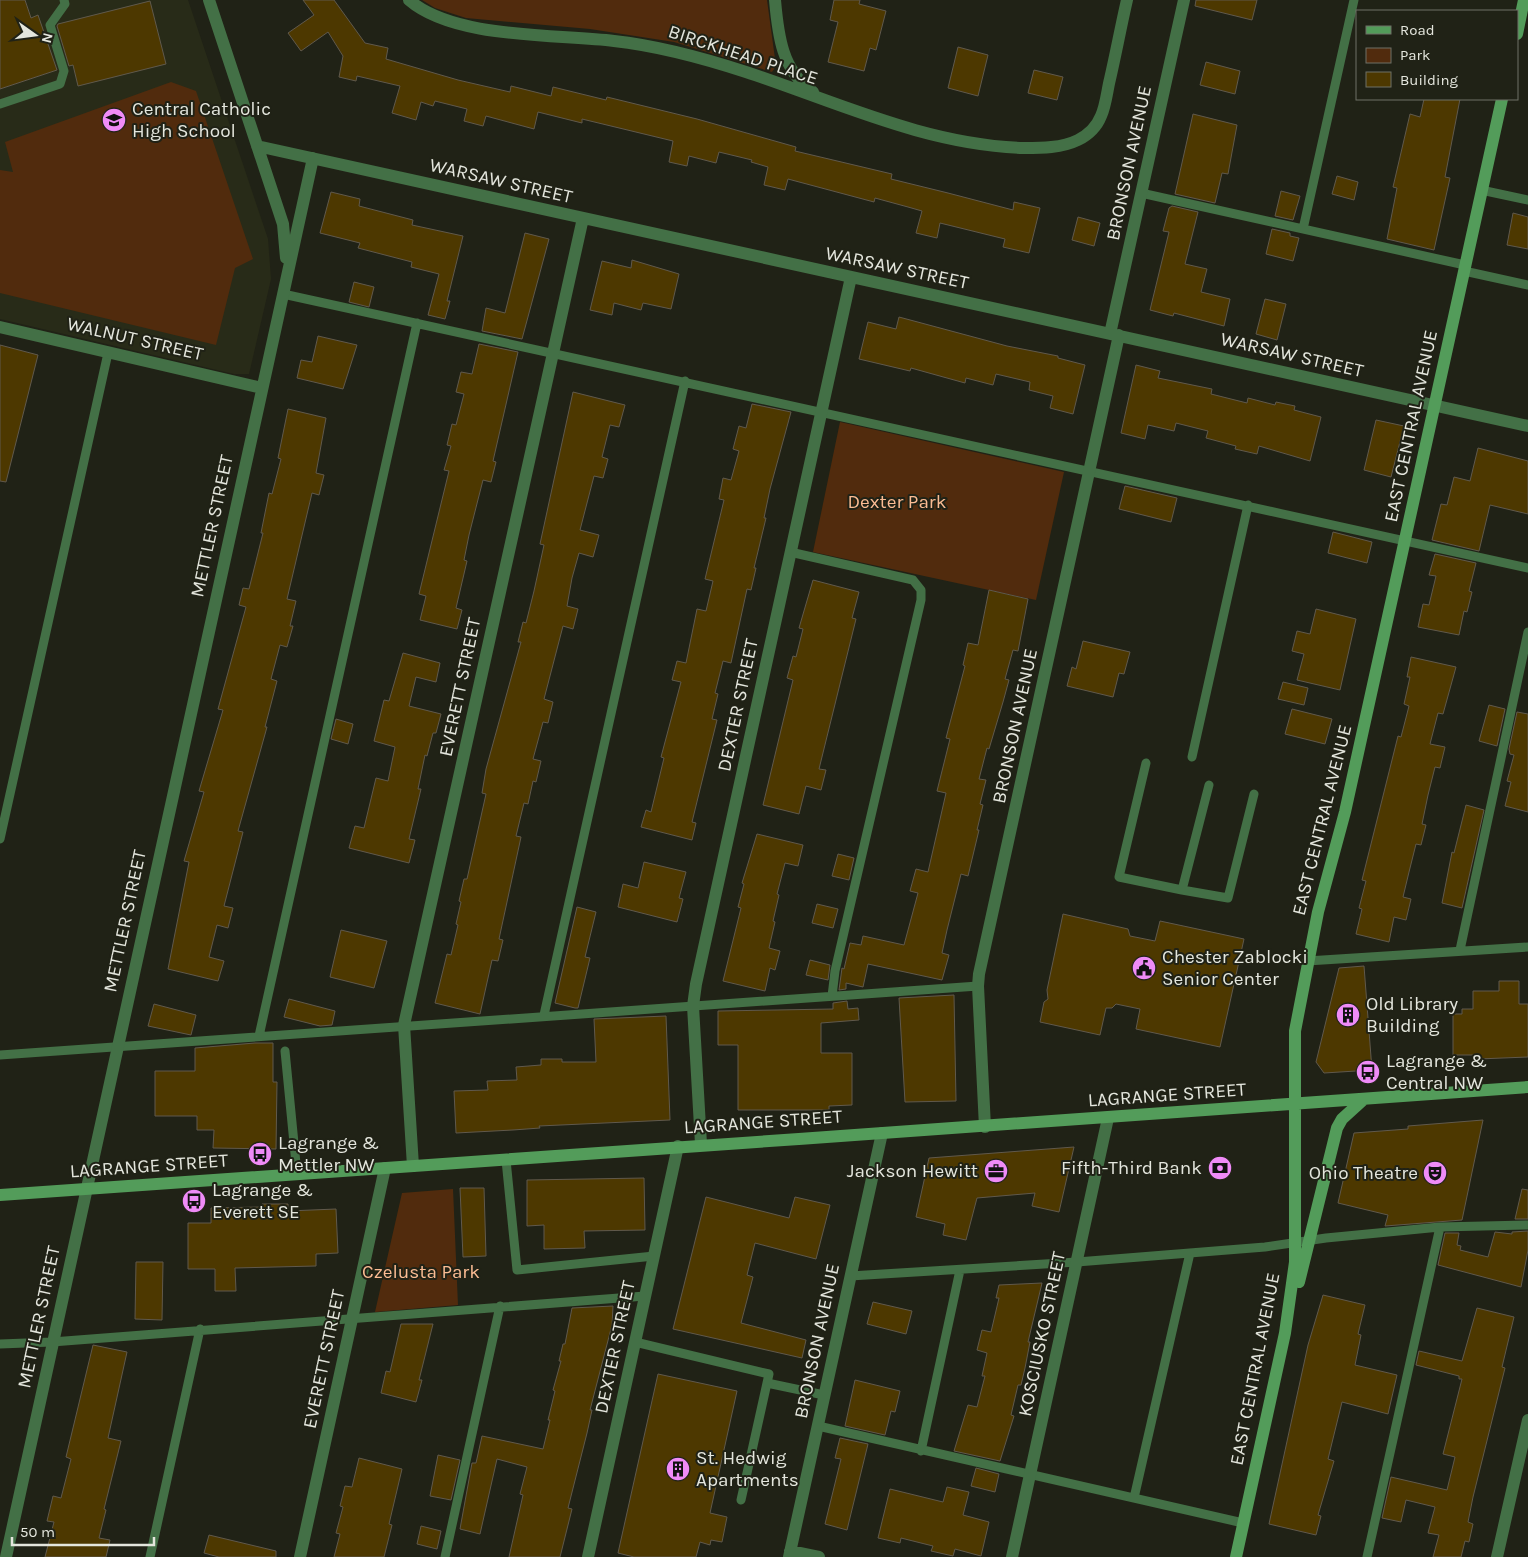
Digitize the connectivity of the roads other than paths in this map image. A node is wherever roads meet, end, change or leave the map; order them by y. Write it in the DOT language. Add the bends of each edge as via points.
graph roads {
  1 [pos="64,0"];
  2 [pos="209,0"];
  3 [pos="409,0"];
  4 [pos="775,0"];
  5 [pos="1127,0"];
  6 [pos="1184,0"];
  7 [pos="1354,0"];
  8 [pos="1524,0"];
  9 [pos="1518,29"];
  10 [pos="1502,100"];
  11 [pos="0,104"];
  12 [pos="832,104"];
  13 [pos="257,146"];
  14 [pos="313,158"];
  15 [pos="1482,190"];
  16 [pos="1141,194"];
  17 [pos="1528,200"];
  18 [pos="583,218"];
  19 [pos="1303,229"];
  20 [pos="1464,268"];
  21 [pos="851,277"];
  22 [pos="1528,285"];
  23 [pos="283,294"];
  24 [pos="418,323"];
  25 [pos="0,327"];
  26 [pos="1114,334"];
  27 [pos="108,352"];
  28 [pos="553,352"];
  29 [pos="685,381"];
  30 [pos="262,388"];
  31 [pos="1435,406"];
  32 [pos="821,411"];
  33 [pos="1528,426"];
  34 [pos="1089,470"];
  35 [pos="1248,505"];
  36 [pos="1405,540"];
  37 [pos="790,552"];
  38 [pos="1528,568"];
  39 [pos="1528,632"];
  40 [pos="1192,757"];
  41 [pos="1146,763"];
  42 [pos="1209,785"];
  43 [pos="1254,794"];
  44 [pos="0,839"];
  45 [pos="1182,890"];
  46 [pos="1528,947"];
  47 [pos="1460,950"];
  48 [pos="1307,961"];
  49 [pos="978,986"];
  50 [pos="832,996"];
  51 [pos="693,1006"];
  52 [pos="544,1016"];
  53 [pos="404,1025"];
  54 [pos="259,1036"];
  55 [pos="116,1047"];
  56 [pos="285,1052"];
  57 [pos="0,1055"];
  58 [pos="1528,1087"];
  59 [pos="1364,1099"];
  60 [pos="1295,1105"];
  61 [pos="1108,1118"];
  62 [pos="985,1127"];
  63 [pos="882,1133"];
  64 [pos="701,1144"];
  65 [pos="678,1146"];
  66 [pos="506,1160"];
  67 [pos="413,1166"];
  68 [pos="385,1168"];
  69 [pos="297,1174"];
  70 [pos="86,1189"];
  71 [pos="0,1195"];
  72 [pos="1528,1225"];
  73 [pos="1440,1227"];
  74 [pos="1310,1240"];
  75 [pos="1296,1242"];
  76 [pos="1190,1253"];
  77 [pos="654,1256"];
  78 [pos="1077,1262"];
  79 [pos="960,1270"];
  80 [pos="850,1276"];
  81 [pos="645,1296"];
  82 [pos="500,1306"];
  83 [pos="352,1318"];
  84 [pos="200,1329"];
  85 [pos="52,1342"];
  86 [pos="635,1342"];
  87 [pos="0,1344"];
  88 [pos="1282,1347"];
  89 [pos="766,1383"];
  90 [pos="824,1395"];
  91 [pos="1528,1420"];
  92 [pos="818,1426"];
  93 [pos="921,1451"];
  94 [pos="1030,1476"];
  95 [pos="1134,1498"];
  96 [pos="740,1500"];
  97 [pos="1243,1523"];
  98 [pos="5,1539"];
  99 [pos="790,1554"];
  100 [pos="6,1557"];
  101 [pos="150,1557"];
  102 [pos="300,1557"];
  103 [pos="445,1557"];
  104 [pos="588,1557"];
  105 [pos="819,1557"];
  106 [pos="1012,1557"];
  107 [pos="1236,1557"];
  108 [pos="1367,1557"];
  109 [pos="1497,1557"];
  1 -- 11 [label="lane" via="65,4 50,25 64,71 60,84"];
  2 -- 13 [label="street, METTLER STREET"];
  3 -- 12 [label="street, BIRCKHEAD PLACE" via="431,15 464,26 672,50 749,72"];
  4 -- 12 [label="street, BIRCKHEAD PLACE" via="778,32 786,60 804,86"];
  5 -- 12 [label="street, BIRCKHEAD PLACE" via="1102,116 1086,135 1068,144 1032,148 972,143"];
  6 -- 16 [label="street, BRONSON AVENUE"];
  7 -- 19 [label="lane"];
  8 -- 9 [label="street"];
  10 -- 15 [label="street, EAST CENTRAL AVENUE"];
  13 -- 14 [label="street, WARSAW STREET"];
  13 -- 23 [label="street, METTLER STREET" via="283,224 286,265"];
  14 -- 18 [label="street, WARSAW STREET"];
  14 -- 23 [label="street, METTLER STREET"];
  15 -- 17 [label="lane"];
  15 -- 20 [label="street, EAST CENTRAL AVENUE"];
  16 -- 19 [label="lane"];
  16 -- 26 [label="street, BRONSON AVENUE"];
  18 -- 21 [label="street, WARSAW STREET"];
  18 -- 28 [label="street, EVERETT STREET"];
  19 -- 20 [label="lane"];
  20 -- 22 [label="lane"];
  20 -- 31 [label="street, EAST CENTRAL AVENUE"];
  21 -- 26 [label="street, WARSAW STREET"];
  21 -- 32 [label="street, DEXTER STREET"];
  23 -- 24 [label="lane"];
  23 -- 30 [label="street, METTLER STREET"];
  24 -- 28 [label="lane"];
  24 -- 54 [label="lane"];
  25 -- 27 [label="street, WALNUT STREET"];
  26 -- 31 [label="street, WARSAW STREET"];
  26 -- 34 [label="street, BRONSON AVENUE"];
  27 -- 30 [label="street, WALNUT STREET"];
  27 -- 44 [label="lane"];
  28 -- 29 [label="lane"];
  28 -- 53 [label="street, EVERETT STREET"];
  29 -- 32 [label="lane"];
  29 -- 52 [label="lane"];
  30 -- 55 [label="street, METTLER STREET"];
  31 -- 33 [label="street, WARSAW STREET"];
  31 -- 36 [label="street, EAST CENTRAL AVENUE"];
  32 -- 34 [label="lane"];
  32 -- 37 [label="street, DEXTER STREET"];
  34 -- 35 [label="lane"];
  34 -- 49 [label="street, BRONSON AVENUE"];
  35 -- 36 [label="lane"];
  35 -- 40 [label="lane"];
  36 -- 38 [label="lane"];
  36 -- 48 [label="street, EAST CENTRAL AVENUE" via="1345,812"];
  37 -- 50 [label="lane" via="912,580 921,590"];
  37 -- 51 [label="street, DEXTER STREET"];
  39 -- 47 [label="lane"];
  41 -- 45 [label="lane" via="1119,877"];
  42 -- 45 [label="lane"];
  43 -- 45 [label="lane" via="1228,898"];
  46 -- 47 [label="lane"];
  47 -- 48 [label="lane"];
  48 -- 60 [label="street, EAST CENTRAL AVENUE" via="1294,1030"];
  49 -- 50 [label="lane"];
  49 -- 62 [label="street, BRONSON AVENUE"];
  50 -- 51 [label="lane"];
  51 -- 52 [label="lane"];
  51 -- 64 [label="street, DEXTER STREET"];
  52 -- 53 [label="lane"];
  53 -- 54 [label="lane"];
  53 -- 67 [label="street, EVERETT STREET"];
  54 -- 55 [label="lane"];
  55 -- 57 [label="lane"];
  55 -- 70 [label="street, METTLER STREET"];
  56 -- 69 [label="lane"];
  58 -- 59 [label="street, LAGRANGE STREET"];
  59 -- 60 [label="street, LAGRANGE STREET"];
  59 -- 74 [label="street" via="1337,1128"];
  60 -- 61 [label="street, LAGRANGE STREET"];
  60 -- 75 [label="street, EAST CENTRAL AVENUE"];
  61 -- 62 [label="street, LAGRANGE STREET"];
  61 -- 78 [label="street, KOSCIUSKO STREET"];
  62 -- 63 [label="street, LAGRANGE STREET"];
  63 -- 64 [label="street, LAGRANGE STREET"];
  63 -- 80 [label="street, BRONSON AVENUE"];
  64 -- 65 [label="street, LAGRANGE STREET"];
  65 -- 66 [label="street, LAGRANGE STREET"];
  65 -- 77 [label="street, DEXTER STREET"];
  66 -- 67 [label="street, LAGRANGE STREET"];
  66 -- 77 [label="lane" via="517,1270"];
  67 -- 68 [label="street, LAGRANGE STREET"];
  68 -- 69 [label="street, LAGRANGE STREET"];
  68 -- 83 [label="street, EVERETT STREET"];
  69 -- 70 [label="street, LAGRANGE STREET"];
  70 -- 71 [label="street, LAGRANGE STREET"];
  70 -- 85 [label="street, METTLER STREET"];
  72 -- 73 [label="lane"];
  73 -- 74 [label="lane"];
  73 -- 108 [label="lane"];
  74 -- 75 [label="lane"];
  74 -- 88 [label="street"];
  75 -- 76 [label="lane"];
  75 -- 88 [label="street, EAST CENTRAL AVENUE"];
  76 -- 78 [label="lane"];
  76 -- 95 [label="lane"];
  77 -- 81 [label="street, DEXTER STREET"];
  78 -- 79 [label="lane"];
  78 -- 94 [label="street, KOSCIUSKO STREET"];
  79 -- 80 [label="lane"];
  79 -- 93 [label="lane"];
  80 -- 90 [label="street, BRONSON AVENUE"];
  81 -- 82 [label="lane"];
  81 -- 86 [label="street, DEXTER STREET"];
  82 -- 83 [label="lane"];
  82 -- 103 [label="lane"];
  83 -- 84 [label="lane"];
  83 -- 102 [label="street, EVERETT STREET"];
  84 -- 85 [label="lane"];
  84 -- 101 [label="lane"];
  85 -- 87 [label="lane"];
  85 -- 98 [label="street, METTLER STREET"];
  86 -- 89 [label="lane" via="769,1374"];
  86 -- 104 [label="street, DEXTER STREET"];
  88 -- 97 [label="street, EAST CENTRAL AVENUE"];
  89 -- 90 [label="lane"];
  89 -- 96 [label="lane"];
  90 -- 92 [label="street, BRONSON AVENUE"];
  91 -- 109 [label="street"];
  92 -- 93 [label="lane"];
  92 -- 99 [label="street, BRONSON AVENUE"];
  93 -- 94 [label="lane"];
  94 -- 95 [label="lane"];
  94 -- 106 [label="street, KOSCIUSKO STREET"];
  95 -- 97 [label="lane"];
  97 -- 107 [label="street, EAST CENTRAL AVENUE"];
  98 -- 100 [label="street, METTLER STREET"];
  99 -- 105 [label="street"];
}
